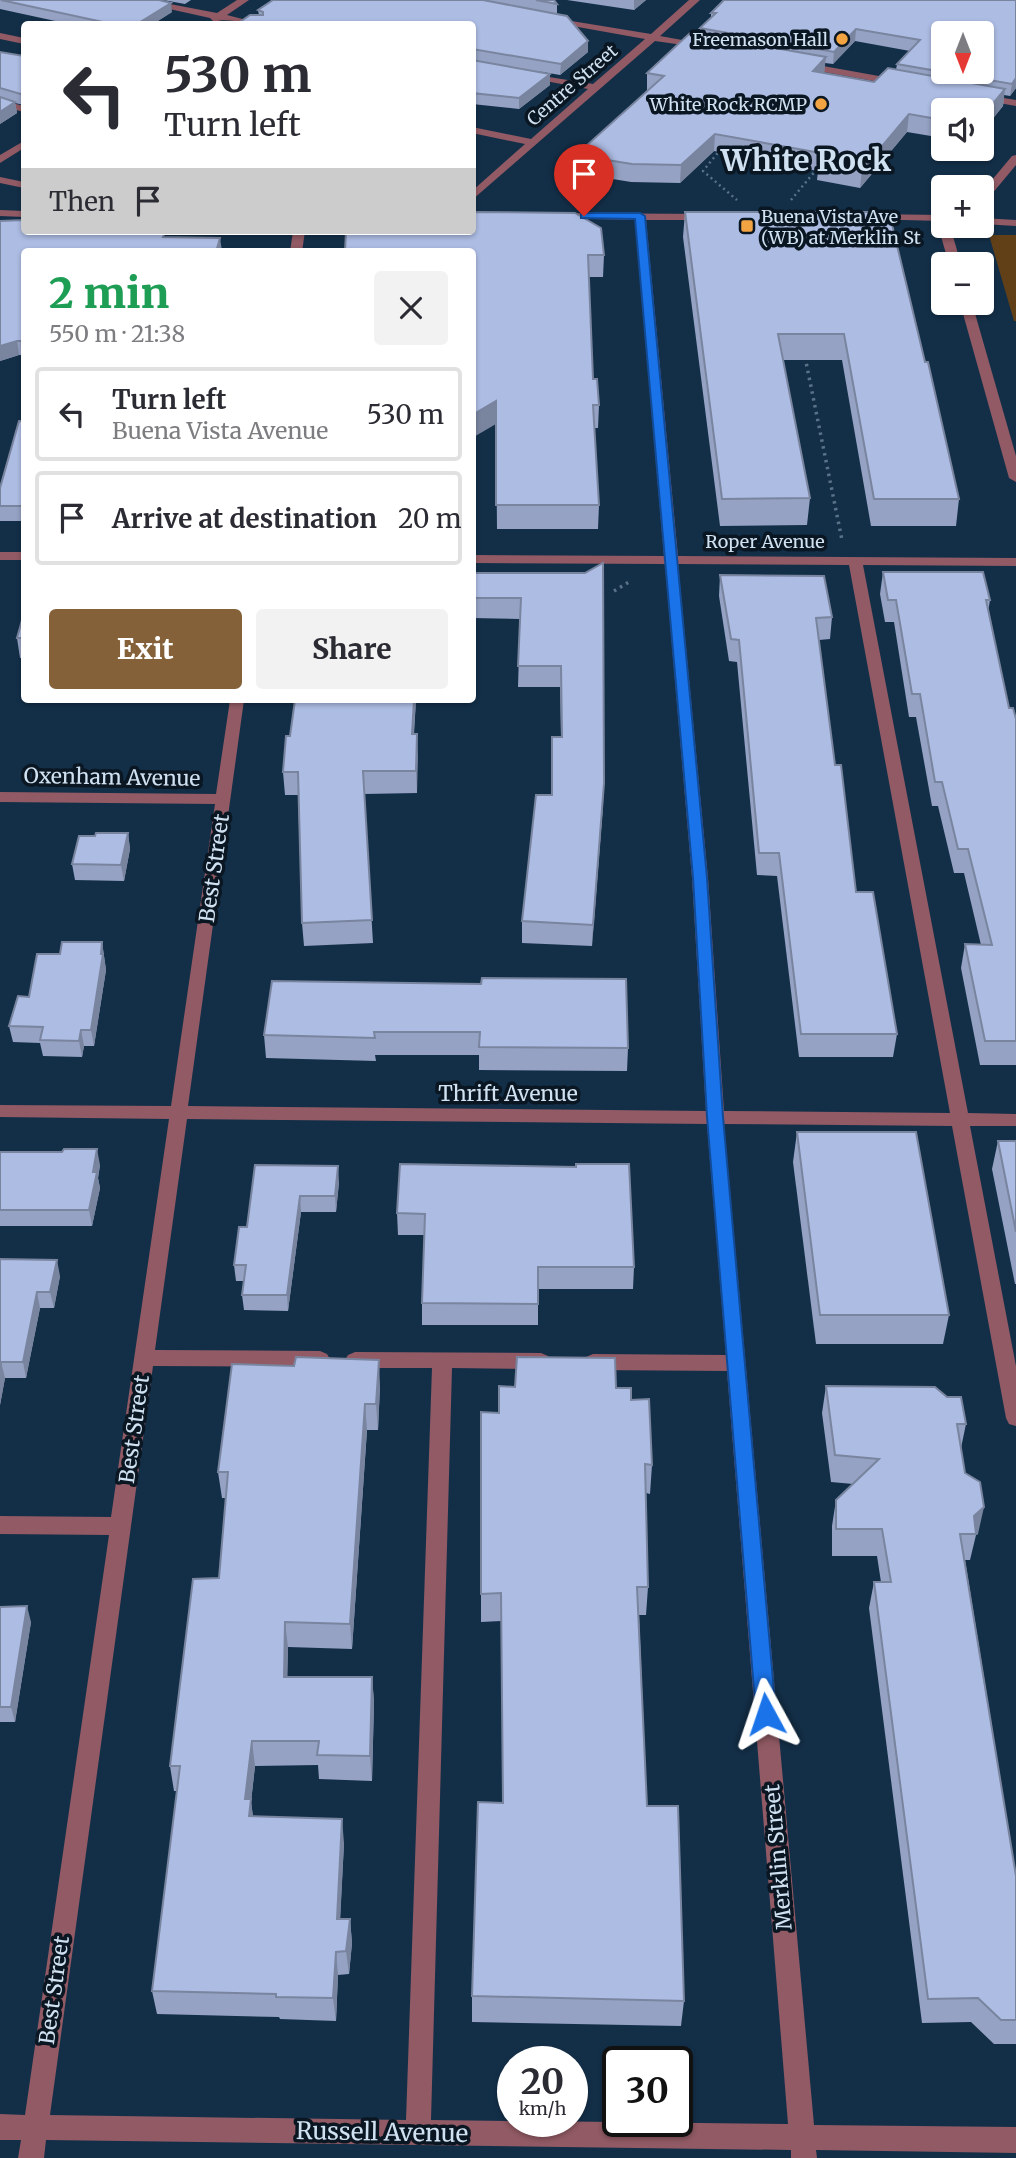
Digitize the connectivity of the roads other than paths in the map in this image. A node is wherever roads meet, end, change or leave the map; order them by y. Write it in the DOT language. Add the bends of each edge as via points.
graph roads {
  1 [pos="134,0"];
  2 [pos="244,0"];
  3 [pos="695,0"];
  4 [pos="218,17"];
  5 [pos="539,17"];
  6 [pos="211,21"];
  7 [pos="240,21"];
  8 [pos="0,36"];
  9 [pos="653,38"];
  10 [pos="21,40"];
  11 [pos="716,49"];
  12 [pos="792,63"];
  13 [pos="513,73"];
  14 [pos="910,84"];
  15 [pos="596,88"];
  16 [pos="963,94"];
  17 [pos="0,103"];
  18 [pos="1016,103"];
  19 [pos="21,108"];
  20 [pos="476,131"];
  21 [pos="533,143"];
  22 [pos="21,146"];
  23 [pos="1016,158"];
  24 [pos="0,160"];
  25 [pos="0,180"];
  26 [pos="21,184"];
  27 [pos="994,185"];
  28 [pos="476,193"];
  29 [pos="0,213"];
  30 [pos="21,214"];
  31 [pos="542,216"];
  32 [pos="640,216"];
  33 [pos="718,217"];
  34 [pos="850,217"];
  35 [pos="931,220"];
  36 [pos="994,222"];
  37 [pos="1016,223"];
  38 [pos="969,315"];
  39 [pos="1016,478"];
  40 [pos="0,556"];
  41 [pos="21,556"];
  42 [pos="476,559"];
  43 [pos="671,560"];
  44 [pos="855,561"];
  45 [pos="1016,562"];
  46 [pos="237,703"];
  47 [pos="0,797"];
  48 [pos="224,799"];
  49 [pos="0,1111"];
  50 [pos="179,1112"];
  51 [pos="715,1117"];
  52 [pos="960,1119"];
  53 [pos="1016,1120"];
  54 [pos="145,1358"];
  55 [pos="442,1361"];
  56 [pos="736,1363"];
  57 [pos="1016,1418"];
  58 [pos="0,1525"];
  59 [pos="120,1526"];
  60 [pos="0,2127"];
  61 [pos="35,2127"];
  62 [pos="418,2132"];
  63 [pos="1016,2140"];
  64 [pos="803,2148"];
  65 [pos="31,2158"];
  1 -- 4 [label="street"];
  2 -- 4 [label="street"];
  3 -- 9 [label="street, Centre Street"];
  4 -- 6 [label="street"];
  4 -- 7 [label="street"];
  5 -- 9 [label="street"];
  8 -- 10 [label="street"];
  9 -- 11 [label="street"];
  9 -- 15 [label="street, Centre Street"];
  12 -- 14 [label="street"];
  13 -- 15 [label="street"];
  15 -- 21 [label="street, Centre Street"];
  16 -- 18 [label="street"];
  17 -- 19 [label="street"];
  20 -- 21 [label="street"];
  21 -- 28 [label="street, Centre Street"];
  22 -- 24 [label="street"];
  23 -- 27 [label="street"];
  25 -- 26 [label="street"];
  29 -- 30 [label="street"];
  31 -- 32 [label="street"];
  32 -- 33 [label="street"];
  32 -- 43 [label="street, Merklin Street"];
  34 -- 35 [label="street"];
  36 -- 37 [label="street"];
  38 -- 39 [label="street"];
  40 -- 41 [label="street"];
  42 -- 43 [label="street, Roper Avenue"];
  43 -- 44 [label="street, Roper Avenue"];
  43 -- 51 [label="street, Merklin Street" via="700,878"];
  44 -- 45 [label="street, Roper Avenue"];
  44 -- 52 [label="street"];
  46 -- 48 [label="street, Best Street"];
  47 -- 48 [label="street, Oxenham Avenue"];
  48 -- 50 [label="street, Best Street"];
  49 -- 50 [label="street, Thrift Avenue"];
  50 -- 51 [label="street, Thrift Avenue"];
  50 -- 54 [label="street, Best Street"];
  51 -- 52 [label="street, Thrift Avenue"];
  51 -- 56 [label="street, Merklin Street"];
  52 -- 53 [label="street, Thrift Avenue"];
  52 -- 57 [label="street"];
  54 -- 55 [label="street"];
  54 -- 59 [label="street, Best Street"];
  55 -- 56 [label="street"];
  55 -- 62 [label="street"];
  56 -- 64 [label="street, Merklin Street"];
  58 -- 59 [label="street"];
  59 -- 61 [label="street, Best Street"];
  60 -- 61 [label="street, Russell Avenue"];
  61 -- 62 [label="street, Russell Avenue"];
  61 -- 65 [label="street, Best Street"];
  62 -- 64 [label="street, Russell Avenue"];
  63 -- 64 [label="street, Russell Avenue"];
}
